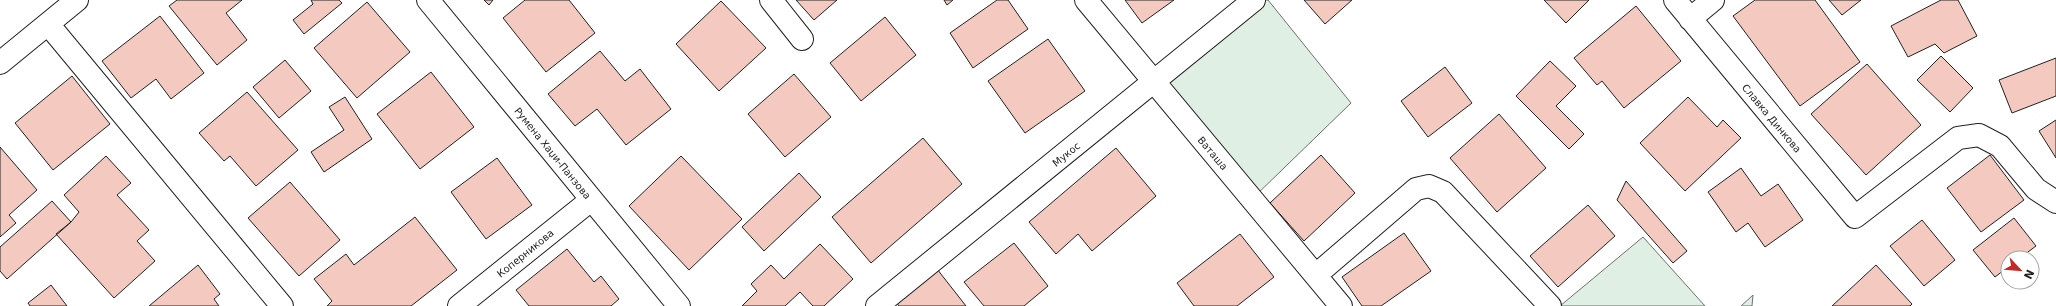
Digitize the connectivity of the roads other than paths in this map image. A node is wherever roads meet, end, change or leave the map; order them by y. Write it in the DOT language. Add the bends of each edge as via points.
graph roads {
  1 [pos="77,0"];
  2 [pos="428,0"];
  3 [pos="772,0"];
  4 [pos="1086,0"];
  5 [pos="1254,0"];
  6 [pos="1675,0"];
  7 [pos="1713,0"];
  8 [pos="1690,19"];
  9 [pos="48,24"];
  10 [pos="802,39"];
  11 [pos="0,63"];
  12 [pos="1154,83"];
  13 [pos="591,200"];
  14 [pos="2056,202"];
  15 [pos="1316,275"];
  16 [pos="282,306"];
  17 [pos="459,306"];
  18 [pos="679,306"];
  19 [pos="877,306"];
  20 [pos="1341,306"];
  21 [pos="1550,306"];
  1 -- 9 [label="street"];
  2 -- 13 [label="street, Румена Хаџи-Панзова"];
  3 -- 10 [label="street"];
  4 -- 12 [label="street, Ваташа"];
  5 -- 12 [label="street, Мукос"];
  6 -- 8 [label="street, Славка Динкова"];
  7 -- 8 [label="street"];
  8 -- 14 [label="street, Славка Динкова" via="1855,216 1958,138 1979,135 2000,146 2036,189"];
  9 -- 11 [label="street"];
  9 -- 16 [label="street"];
  12 -- 15 [label="street, Ваташа"];
  12 -- 19 [label="street, Мукос"];
  13 -- 17 [label="street, Коперникова"];
  13 -- 18 [label="street, Румена Хаџи-Панзова"];
  15 -- 20 [label="street, Ваташа"];
  15 -- 21 [label="street" via="1416,189 1429,186 1443,192"];
}
